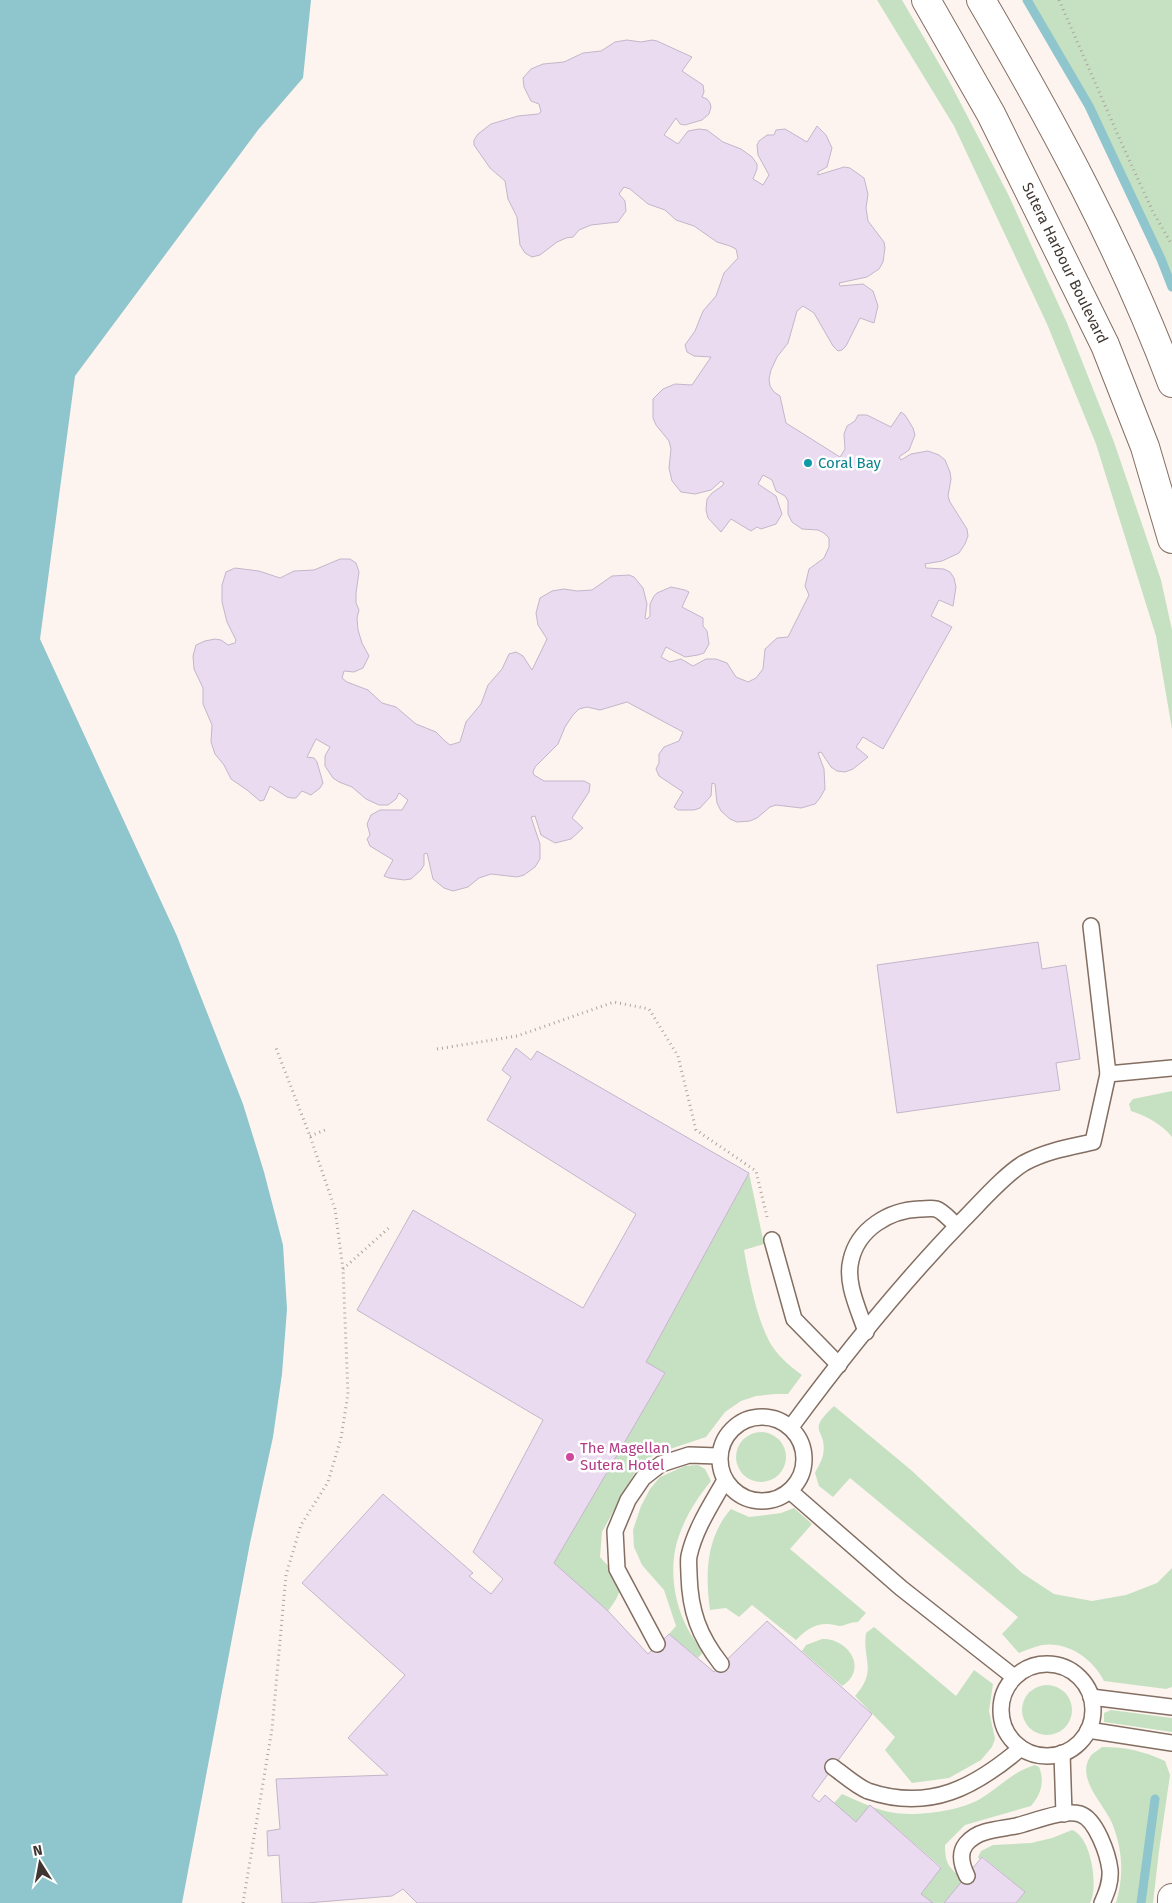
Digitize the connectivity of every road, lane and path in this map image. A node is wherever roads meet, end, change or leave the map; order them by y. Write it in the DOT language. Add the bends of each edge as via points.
graph roads {
  1 [pos="926,0"];
  2 [pos="981,0"];
  3 [pos="1059,0"];
  4 [pos="1172,245"];
  5 [pos="1172,383"];
  6 [pos="1172,539"];
  7 [pos="1091,926"];
  8 [pos="276,1048"];
  9 [pos="436,1049"];
  10 [pos="1172,1068"];
  11 [pos="1108,1074"];
  12 [pos="325,1130"];
  13 [pos="310,1136"];
  14 [pos="391,1226"];
  15 [pos="957,1226"];
  16 [pos="772,1240"];
  17 [pos="342,1269"];
  18 [pos="866,1332"];
  19 [pos="838,1365"];
  20 [pos="791,1427"];
  21 [pos="718,1456"];
  22 [pos="724,1482"];
  23 [pos="791,1492"];
  24 [pos="657,1644"];
  25 [pos="721,1664"];
  26 [pos="1014,1677"];
  27 [pos="1091,1697"];
  28 [pos="1172,1707"];
  29 [pos="1088,1730"];
  30 [pos="1172,1743"];
  31 [pos="1022,1748"];
  32 [pos="1062,1753"];
  33 [pos="833,1768"];
  34 [pos="1064,1814"];
  35 [pos="967,1876"];
  36 [pos="1172,1898"];
  37 [pos="242,1903"];
  38 [pos="1102,1903"];
  39 [pos="1172,1903"];
  1 -- 6 [label="street, Sutera Harbour Boulevard" via="991,114 1105,345 1145,447"];
  2 -- 5 [label="street" via="1035,92 1101,221 1150,326"];
  3 -- 4 [label="path" via="1149,203"];
  7 -- 11 [label="lane"];
  8 -- 13 [label="path"];
  9 -- 16 [label="path" via="517,1036 614,1002 649,1009 678,1056 696,1130 756,1170"];
  10 -- 11 [label="lane"];
  11 -- 15 [label="lane" via="1093,1142 1052,1151 1024,1164"];
  12 -- 13 [label="path"];
  13 -- 17 [label="path" via="335,1209"];
  14 -- 17 [label="path"];
  15 -- 18 [label="lane"];
  15 -- 18 [label="lane" via="936,1209 913,1209 890,1214 859,1240 850,1261 850,1284"];
  16 -- 19 [label="lane" via="794,1319"];
  17 -- 37 [label="path" via="348,1394 341,1438 328,1482 301,1525 286,1575 272,1729"];
  18 -- 19 [label="lane"];
  19 -- 20 [label="lane"];
  20 -- 21 [label="lane" via="769,1417 746,1419 726,1434"];
  20 -- 23 [label="lane" via="804,1448 803,1471"];
  21 -- 22 [label="lane"];
  21 -- 24 [label="lane" via="689,1455 661,1464 643,1478 628,1500 615,1531 617,1569"];
  22 -- 23 [label="lane" via="743,1498 768,1502"];
  22 -- 25 [label="lane" via="702,1522 689,1557 690,1596 699,1630"];
  23 -- 26 [label="lane" via="901,1588"];
  26 -- 27 [label="lane" via="1038,1664 1052,1664 1077,1674"];
  26 -- 31 [label="lane" via="1006,1688 1001,1714 1004,1728"];
  27 -- 28 [label="lane"];
  27 -- 29 [label="lane" via="1092,1720"];
  29 -- 30 [label="lane"];
  29 -- 32 [label="lane" via="1072,1748"];
  31 -- 32 [label="lane" via="1048,1756"];
  31 -- 33 [label="lane" via="975,1782 945,1794 904,1800 867,1790"];
  32 -- 34 [label="lane"];
  34 -- 35 [label="lane" via="985,1832 972,1838 961,1855"];
  34 -- 38 [label="lane" via="1080,1814 1091,1821 1102,1842 1110,1869 1109,1890"];
  36 -- 39 [label="street"];
}
